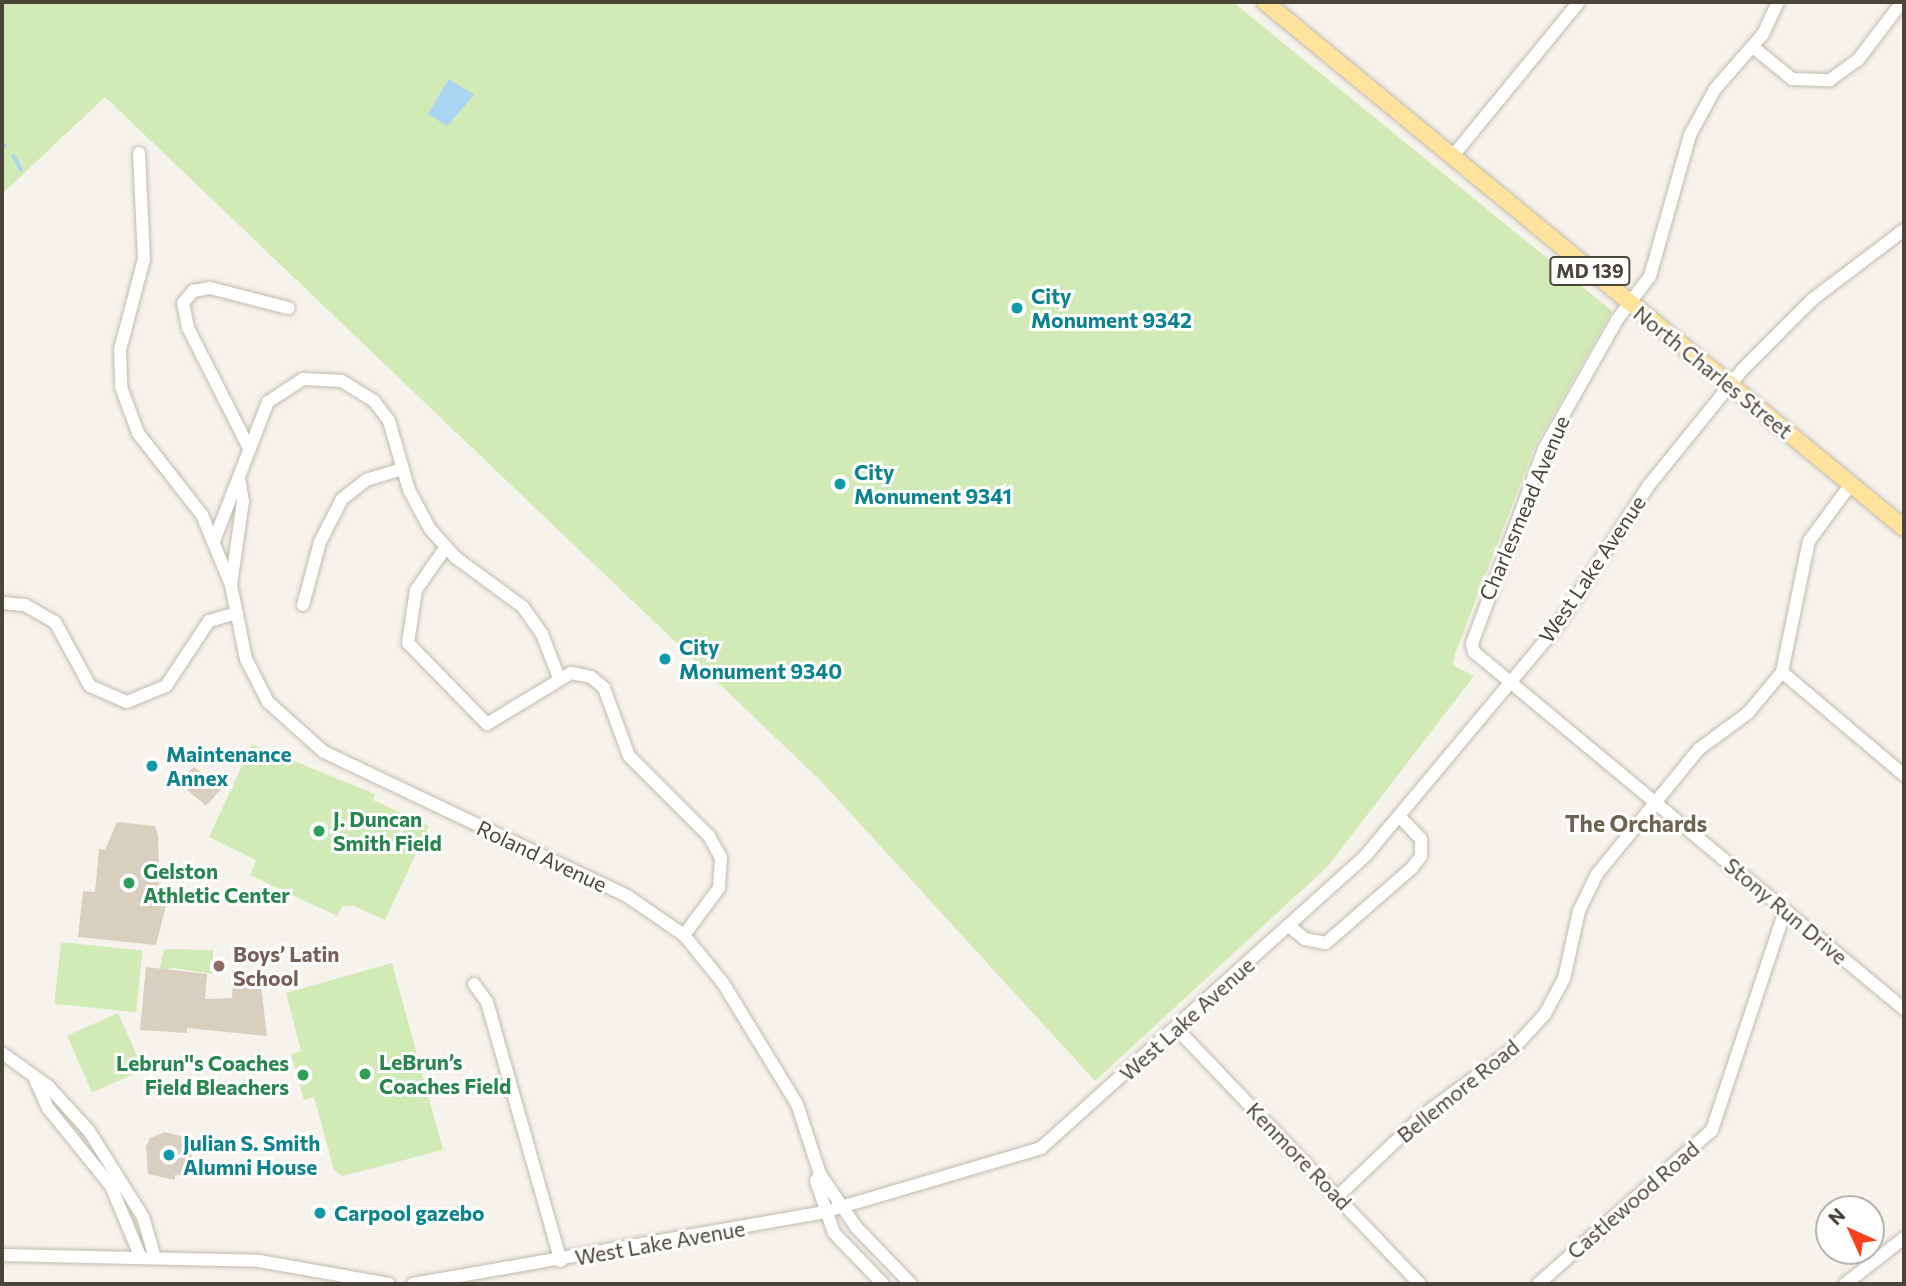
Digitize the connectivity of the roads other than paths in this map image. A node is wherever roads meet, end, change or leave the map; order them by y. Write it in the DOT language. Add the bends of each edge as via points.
graph roads {
  1 [pos="1265,2"];
  2 [pos="1579,2"];
  3 [pos="1778,2"];
  4 [pos="1902,2"];
  5 [pos="1753,47"];
  6 [pos="139,153"];
  7 [pos="1452,157"];
  8 [pos="1904,230"];
  9 [pos="1630,304"];
  10 [pos="288,307"];
  11 [pos="1729,385"];
  12 [pos="249,447"];
  13 [pos="402,469"];
  14 [pos="239,475"];
  15 [pos="1851,484"];
  16 [pos="1904,528"];
  17 [pos="214,541"];
  18 [pos="446,548"];
  19 [pos="231,585"];
  20 [pos="2,603"];
  21 [pos="303,605"];
  22 [pos="237,612"];
  23 [pos="1474,652"];
  24 [pos="1782,672"];
  25 [pos="559,678"];
  26 [pos="1511,683"];
  27 [pos="1904,775"];
  28 [pos="1655,803"];
  29 [pos="1400,817"];
  30 [pos="1785,910"];
  31 [pos="1289,926"];
  32 [pos="684,935"];
  33 [pos="474,984"];
  34 [pos="1904,1009"];
  35 [pos="1177,1028"];
  36 [pos="2,1053"];
  37 [pos="35,1079"];
  38 [pos="820,1174"];
  39 [pos="1337,1197"];
  40 [pos="842,1208"];
  41 [pos="824,1212"];
  42 [pos="1904,1238"];
  43 [pos="2,1255"];
  44 [pos="141,1258"];
  45 [pos="155,1258"];
  46 [pos="561,1261"];
  47 [pos="389,1284"];
  48 [pos="413,1284"];
  49 [pos="883,1284"];
  50 [pos="911,1284"];
  51 [pos="1420,1284"];
  52 [pos="1538,1284"];
  53 [pos="1845,1284"];
  1 -- 7 [label="main road, North Charles Street / MD 139"];
  2 -- 7 [label="street"];
  3 -- 5 [label="street, Charlesmead Avenue"];
  4 -- 5 [label="street" via="1858,60 1830,80 1792,79"];
  5 -- 9 [label="street, Charlesmead Avenue" via="1715,89 1690,135 1650,276"];
  6 -- 17 [label="street" via="144,259 120,350 121,387 138,433 188,495"];
  7 -- 9 [label="main road, North Charles Street / MD 139"];
  8 -- 11 [label="street, West Lake Avenue" via="1794,316"];
  9 -- 11 [label="main road, North Charles Street / MD 139"];
  9 -- 23 [label="street, Charlesmead Avenue" via="1544,450 1475,632"];
  10 -- 12 [label="street" via="210,288 193,291 183,303 188,328"];
  11 -- 15 [label="main road, North Charles Street / MD 139"];
  11 -- 26 [label="street, West Lake Avenue" via="1648,485 1570,608"];
  12 -- 13 [label="street" via="277,392 303,379 328,378 363,392 383,412"];
  12 -- 14 [label="street"];
  13 -- 18 [label="street" via="418,511"];
  13 -- 21 [label="street" via="366,480 342,499 324,532"];
  14 -- 17 [label="street"];
  14 -- 19 [label="street" via="243,501"];
  15 -- 16 [label="main road, North Charles Street / MD 139"];
  15 -- 24 [label="street, Bellemore Road" via="1809,541"];
  17 -- 19 [label="street"];
  18 -- 25 [label="street" via="523,607 542,634"];
  18 -- 25 [label="street" via="416,590 408,643 487,724"];
  19 -- 22 [label="street, Roland Avenue"];
  20 -- 22 [label="street" via="26,605 55,622 90,686 127,702 166,687 209,621"];
  22 -- 32 [label="street, Roland Avenue" via="256,683 280,716 311,744 627,896"];
  23 -- 26 [label="street, Stony Run Drive"];
  24 -- 27 [label="street"];
  24 -- 28 [label="street, Bellemore Road" via="1748,713 1699,749"];
  25 -- 32 [label="street" via="591,677 611,701 629,755 709,836 721,858 719,888"];
  26 -- 28 [label="street, Stony Run Drive"];
  26 -- 29 [label="street, West Lake Avenue"];
  28 -- 30 [label="street, Stony Run Drive"];
  28 -- 39 [label="street, Bellemore Road" via="1591,883 1564,979 1538,1023 1513,1050 1422,1116"];
  29 -- 31 [label="street, West Lake Avenue"];
  29 -- 31 [label="street" via="1422,839 1421,856 1412,868 1326,943 1305,939"];
  30 -- 34 [label="street, Stony Run Drive"];
  30 -- 52 [label="street, Castlewood Road" via="1712,1130"];
  31 -- 35 [label="street, West Lake Avenue"];
  32 -- 38 [label="street, Roland Avenue" via="723,983 797,1104"];
  33 -- 46 [label="street" via="486,1002"];
  35 -- 39 [label="street, Kenmore Road"];
  35 -- 40 [label="street, West Lake Avenue" via="1041,1148"];
  36 -- 37 [label="street"];
  37 -- 44 [label="street" via="48,1108 111,1186"];
  37 -- 45 [label="street" via="48,1086 105,1153 143,1217"];
  38 -- 40 [label="street, Roland Avenue"];
  38 -- 41 [label="street, Roland Avenue" via="816,1181"];
  39 -- 51 [label="street, Kenmore Road"];
  40 -- 41 [label="street, West Lake Avenue"];
  40 -- 50 [label="street, Roland Avenue"];
  41 -- 46 [label="street, West Lake Avenue"];
  41 -- 49 [label="street, Roland Avenue" via="834,1233"];
  42 -- 53 [label="street"];
  43 -- 44 [label="street"];
  44 -- 45 [label="street"];
  45 -- 47 [label="street" via="259,1261"];
  46 -- 48 [label="street, West Lake Avenue"];
}
